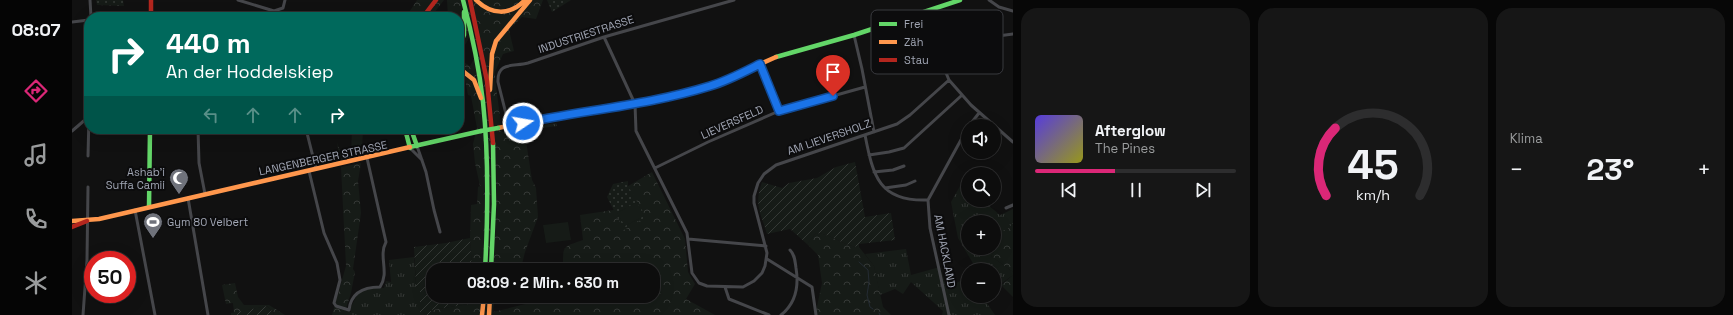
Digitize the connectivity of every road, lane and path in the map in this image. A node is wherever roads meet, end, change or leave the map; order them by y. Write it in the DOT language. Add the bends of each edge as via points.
graph roads {
  1 [pos="90,0"];
  2 [pos="152,0"];
  3 [pos="238,0"];
  4 [pos="285,0"];
  5 [pos="436,0"];
  6 [pos="462,0"];
  7 [pos="470,0"];
  8 [pos="476,0"];
  9 [pos="525,0"];
  10 [pos="530,0"];
  11 [pos="734,0"];
  12 [pos="960,0"];
  13 [pos="989,0"];
  14 [pos="930,10"];
  15 [pos="1013,11"];
  16 [pos="91,12"];
  17 [pos="151,12"];
  18 [pos="427,12"];
  19 [pos="463,12"];
  20 [pos="84,21"];
  21 [pos="72,22"];
  22 [pos="871,29"];
  23 [pos="1013,34"];
  24 [pos="854,35"];
  25 [pos="1003,35"];
  26 [pos="604,37"];
  27 [pos="760,64"];
  28 [pos="464,71"];
  29 [pos="946,74"];
  30 [pos="949,80"];
  31 [pos="865,87"];
  32 [pos="489,92"];
  33 [pos="961,96"];
  34 [pos="484,101"];
  35 [pos="635,104"];
  36 [pos="779,111"];
  37 [pos="979,113"];
  38 [pos="974,119"];
  39 [pos="84,121"];
  40 [pos="509,126"];
  41 [pos="72,131"];
  42 [pos="874,132"];
  43 [pos="89,134"];
  44 [pos="150,134"];
  45 [pos="198,134"];
  46 [pos="307,134"];
  47 [pos="406,134"];
  48 [pos="413,134"];
  49 [pos="865,135"];
  50 [pos="961,140"];
  51 [pos="1013,142"];
  52 [pos="417,146"];
  53 [pos="410,148"];
  54 [pos="869,155"];
  55 [pos="88,156"];
  56 [pos="367,158"];
  57 [pos="423,162"];
  58 [pos="904,166"];
  59 [pos="655,168"];
  60 [pos="316,169"];
  61 [pos="309,171"];
  62 [pos="874,172"];
  63 [pos="915,181"];
  64 [pos="88,187"];
  65 [pos="886,188"];
  66 [pos="205,194"];
  67 [pos="188,198"];
  68 [pos="928,200"];
  69 [pos="1013,206"];
  70 [pos="149,207"];
  71 [pos="1006,208"];
  72 [pos="135,210"];
  73 [pos="72,221"];
  74 [pos="87,221"];
  75 [pos="72,227"];
  76 [pos="440,232"];
  77 [pos="688,239"];
  78 [pos="766,246"];
  79 [pos="790,250"];
  80 [pos="767,259"];
  81 [pos="485,263"];
  82 [pos="491,263"];
  83 [pos="798,278"];
  84 [pos="725,287"];
  85 [pos="483,303"];
  86 [pos="490,303"];
  87 [pos="83,315"];
  88 [pos="155,315"];
  89 [pos="208,315"];
  90 [pos="482,315"];
  91 [pos="489,315"];
  92 [pos="769,315"];
  93 [pos="781,315"];
  94 [pos="816,315"];
  95 [pos="949,315"];
  1 -- 16 [label="street"];
  2 -- 17 [label="main road"];
  3 -- 4 [label="street" via="274,11 282,8"];
  5 -- 18 [label="main road"];
  6 -- 19 [label="main road"];
  6 -- 34 [label="main road" via="475,46"];
  7 -- 32 [label="main road"];
  8 -- 9 [label="main road" via="488,10 502,13 513,10"];
  10 -- 32 [label="main road" via="497,40 491,58 492,84"];
  11 -- 26 [label="street, INDUSTRIESTRASSE"];
  12 -- 14 [label="main road, LANGENBERGER STRASSE"];
  13 -- 15 [label="street" via="999,7"];
  20 -- 21 [label="street"];
  22 -- 24 [label="main road, LANGENBERGER STRASSE"];
  23 -- 25 [label="street"];
  24 -- 27 [label="main road, LANGENBERGER STRASSE" via="788,53"];
  24 -- 31 [label="street"];
  26 -- 35 [label="street"];
  26 -- 40 [label="street, INDUSTRIESTRASSE" via="528,63 503,68 498,76 498,82"];
  27 -- 35 [label="main road, LANGENBERGER STRASSE" via="709,87"];
  27 -- 36 [label="street"];
  28 -- 34 [label="main road" via="474,80 479,96"];
  29 -- 30 [label="street"];
  30 -- 33 [label="street"];
  30 -- 42 [label="street, AM LIEVERSHOLZ" via="906,118"];
  31 -- 36 [label="street, LIEVERSFELD"];
  31 -- 42 [label="street"];
  32 -- 82 [label="main road" via="495,183"];
  33 -- 37 [label="street"];
  33 -- 54 [label="street" via="904,148"];
  34 -- 81 [label="main road" via="489,184"];
  35 -- 40 [label="main road, LANGENBERGER STRASSE"];
  35 -- 59 [label="street" via="636,131"];
  36 -- 59 [label="street, LIEVERSFELD"];
  37 -- 38 [label="street, AM HACKLAND"];
  37 -- 51 [label="street"];
  39 -- 41 [label="street"];
  40 -- 52 [label="main road, LANGENBERGER STRASSE, bridge"];
  42 -- 49 [label="street, AM LIEVERSHOLZ"];
  43 -- 55 [label="street"];
  44 -- 70 [label="main road"];
  45 -- 66 [label="street" via="199,163"];
  46 -- 60 [label="street"];
  47 -- 53 [label="main road"];
  48 -- 52 [label="main road"];
  49 -- 54 [label="street"];
  49 -- 78 [label="street, AM LIEVERSHOLZ" via="767,170 758,183 754,200"];
  50 -- 68 [label="street, AM HACKLAND"];
  52 -- 53 [label="main road, LANGENBERGER STRASSE"];
  52 -- 57 [label="street"];
  53 -- 56 [label="main road, LANGENBERGER STRASSE"];
  53 -- 57 [label="street"];
  54 -- 62 [label="street"];
  56 -- 60 [label="main road, LANGENBERGER STRASSE"];
  56 -- 61 [label="street" via="386,242 382,250 385,275 380,287 365,288 357,292 349,310 334,303 340,276 335,255 322,226"];
  57 -- 76 [label="street"];
  58 -- 62 [label="street"];
  59 -- 77 [label="street"];
  60 -- 61 [label="main road, LANGENBERGER STRASSE"];
  61 -- 66 [label="main road, LANGENBERGER STRASSE"];
  62 -- 65 [label="street"];
  63 -- 65 [label="street"];
  64 -- 74 [label="street"];
  65 -- 68 [label="street" via="901,198"];
  66 -- 67 [label="main road, LANGENBERGER STRASSE"];
  67 -- 70 [label="main road, LANGENBERGER STRASSE"];
  67 -- 89 [label="street"];
  68 -- 95 [label="street, AM HACKLAND" via="934,250"];
  69 -- 71 [label="street"];
  70 -- 72 [label="main road, LANGENBERGER STRASSE"];
  72 -- 74 [label="main road, LANGENBERGER STRASSE"];
  72 -- 88 [label="street"];
  73 -- 74 [label="main road, LANGENBERGER STRASSE"];
  74 -- 75 [label="main road"];
  74 -- 87 [label="street"];
  77 -- 78 [label="street"];
  77 -- 84 [label="street" via="692,272 697,282 706,286"];
  78 -- 80 [label="street, AM LIEVERSHOLZ"];
  79 -- 83 [label="street" via="793,253"];
  80 -- 83 [label="street"];
  80 -- 84 [label="street" via="762,273 754,281 743,287"];
  83 -- 93 [label="street" via="794,298"];
  83 -- 94 [label="street" via="812,287"];
  84 -- 92 [label="street" via="729,299"];
  85 -- 90 [label="main road"];
  86 -- 91 [label="main road"];
}
